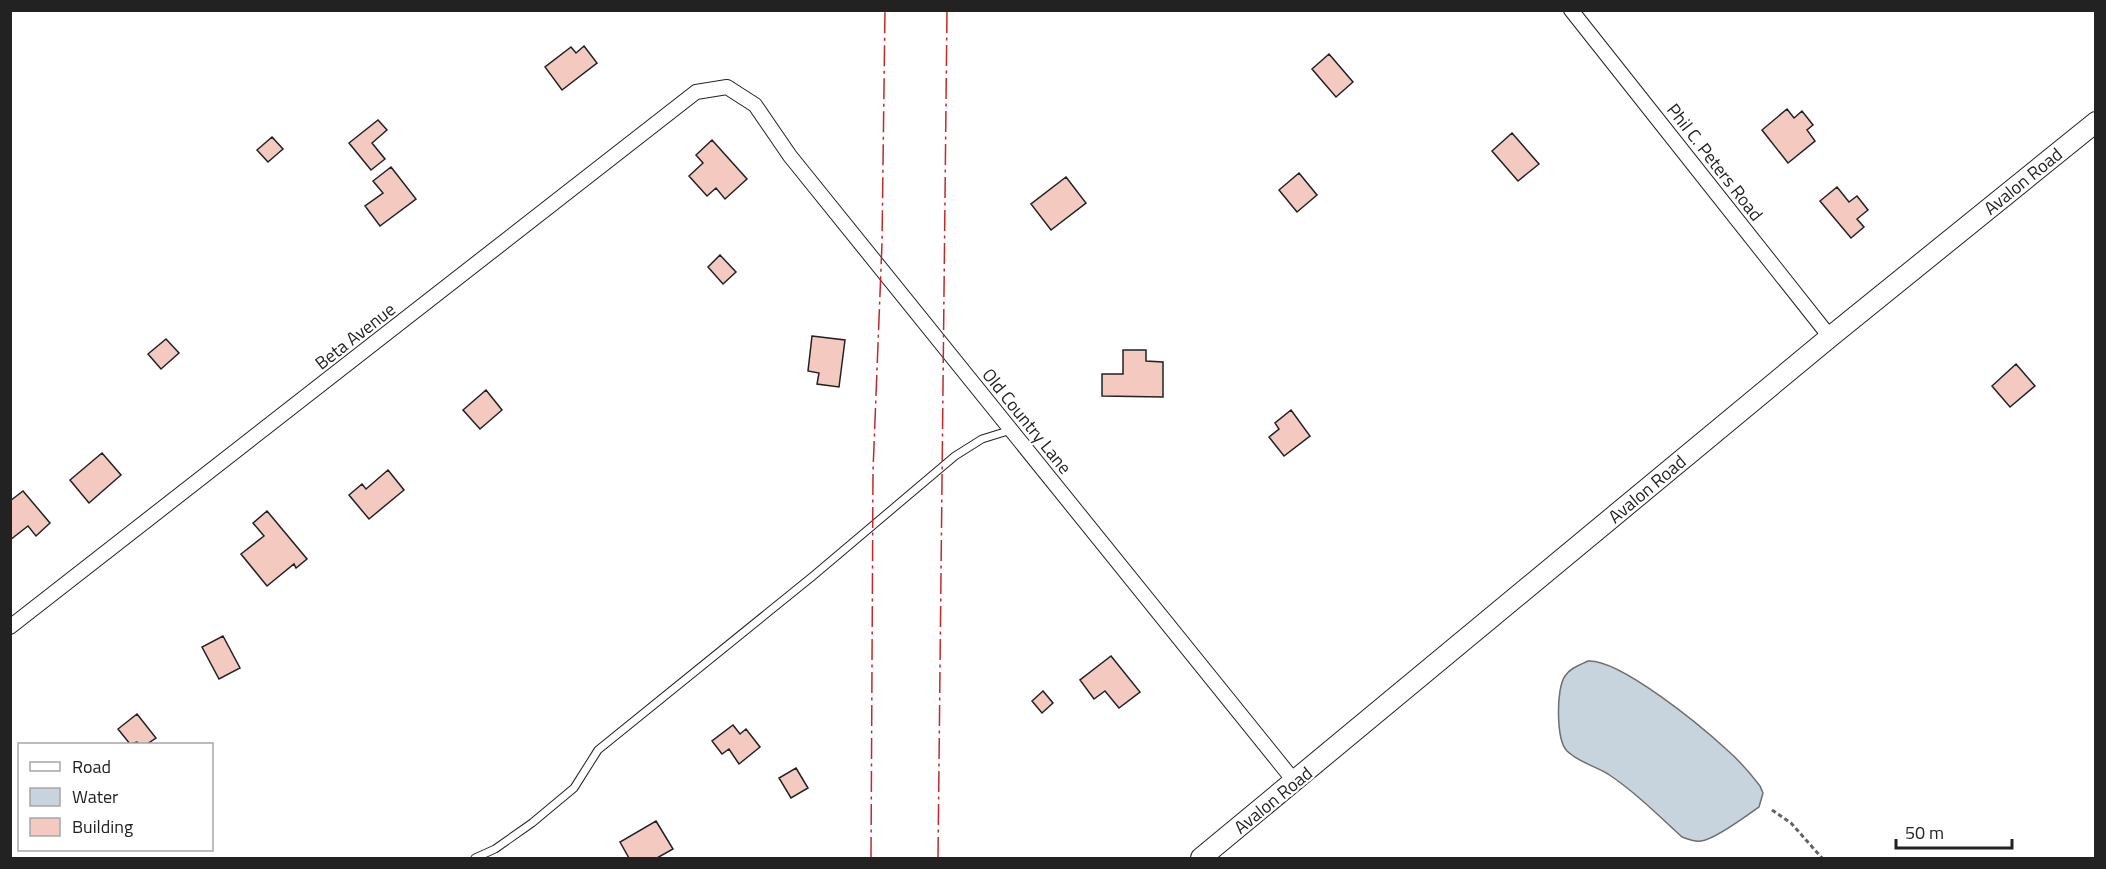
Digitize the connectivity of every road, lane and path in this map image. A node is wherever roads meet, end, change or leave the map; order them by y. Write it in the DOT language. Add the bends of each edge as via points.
graph roads {
  1 [pos="1571,10"];
  2 [pos="727,87"];
  3 [pos="2096,122"];
  4 [pos="1830,337"];
  5 [pos="1011,430"];
  6 [pos="10,627"];
  7 [pos="1295,782"];
  8 [pos="1772,810"];
  9 [pos="476,858"];
  10 [pos="1201,858"];
  11 [pos="1822,858"];
  1 -- 4 [label="street, Phil C. Peters Road"];
  2 -- 5 [label="street, Old Country Lane" via="755,105 790,156"];
  2 -- 6 [label="street, Beta Avenue" via="696,92"];
  3 -- 4 [label="main road, Avalon Road"];
  4 -- 7 [label="main road, Avalon Road"];
  5 -- 7 [label="street, Old Country Lane"];
  5 -- 9 [label="lane" via="982,439 955,456 598,750 573,788 504,843"];
  7 -- 10 [label="main road, Avalon Road"];
  8 -- 11 [label="path" via="1791,823"];
}
